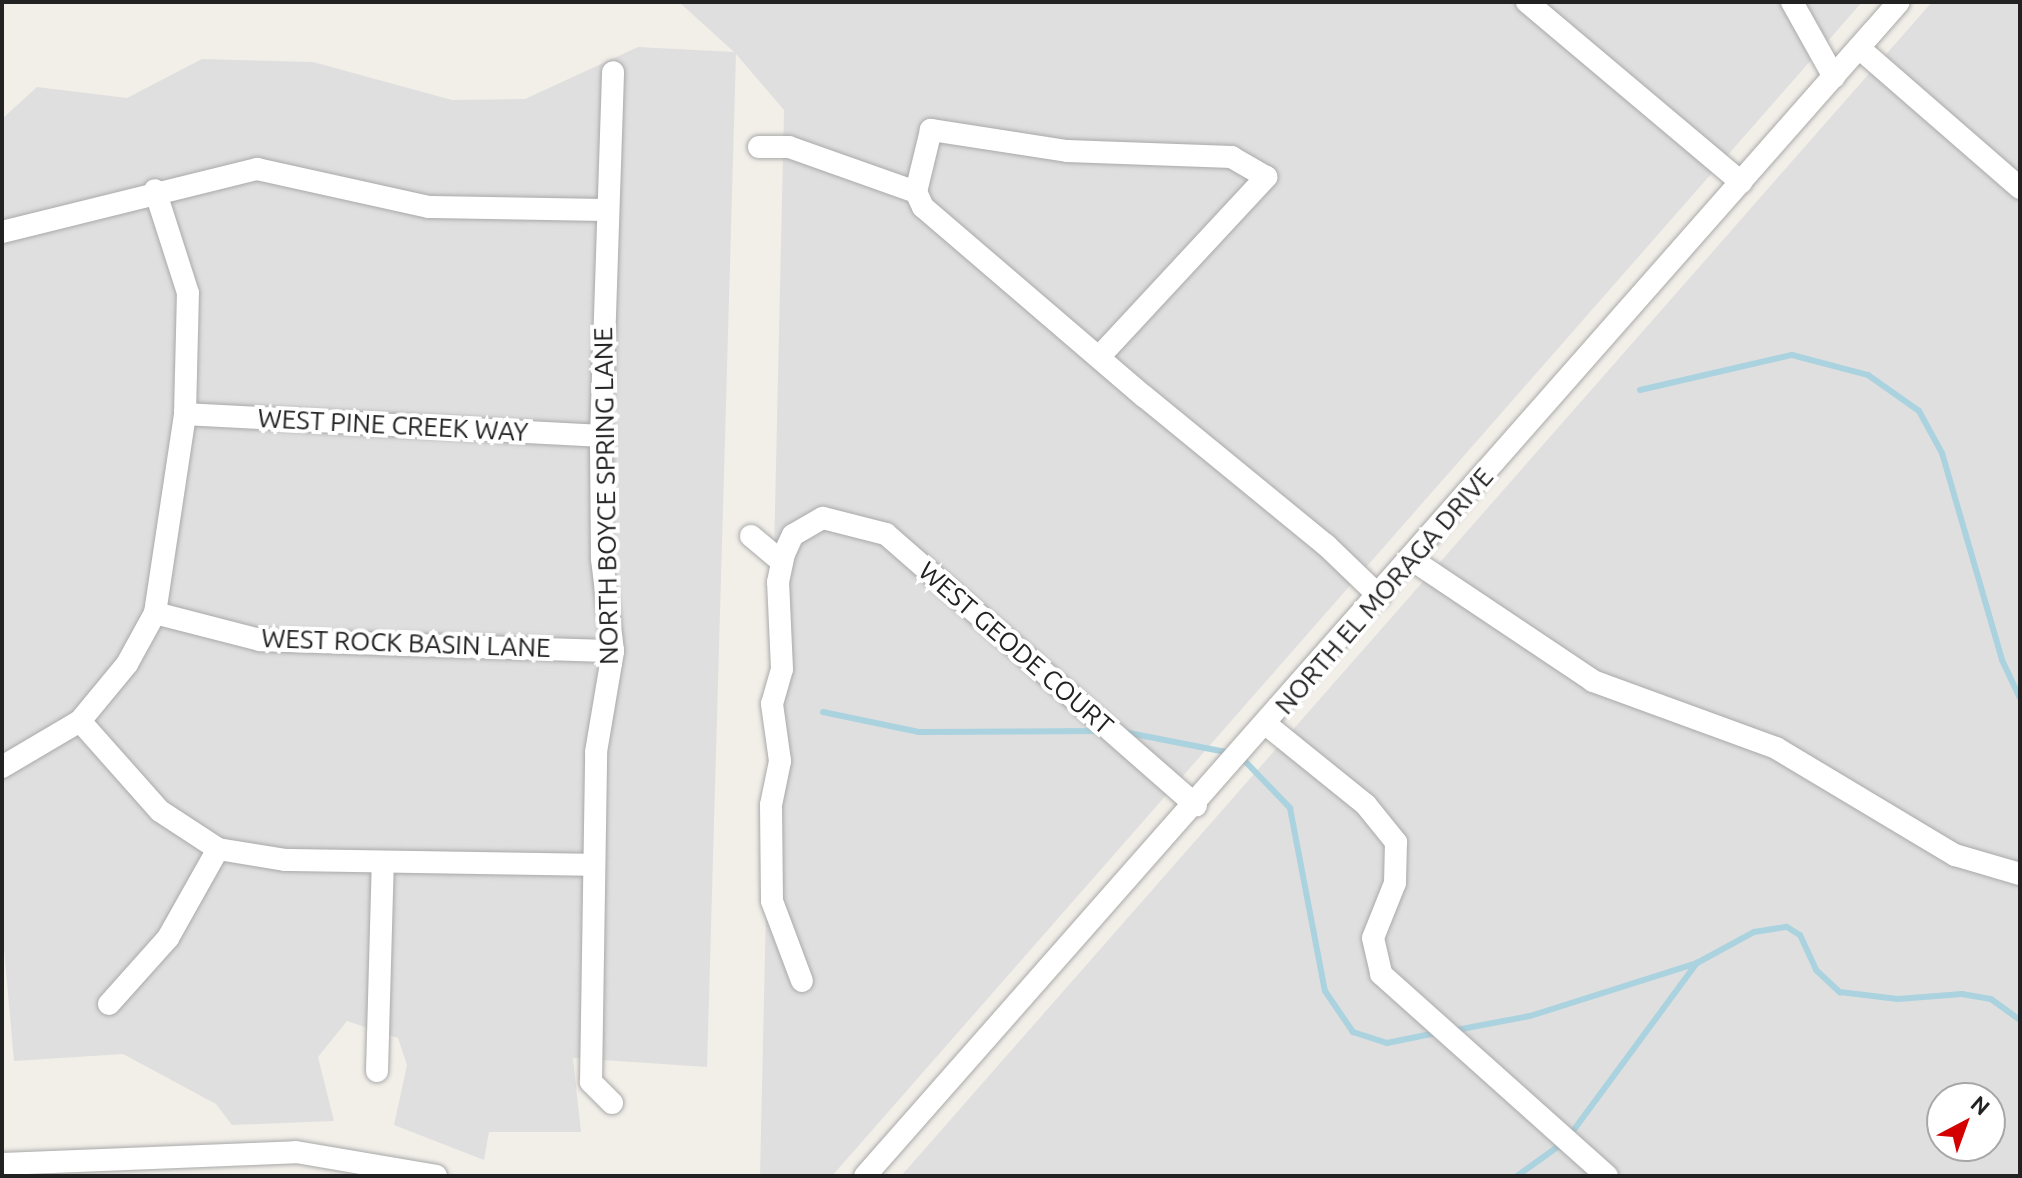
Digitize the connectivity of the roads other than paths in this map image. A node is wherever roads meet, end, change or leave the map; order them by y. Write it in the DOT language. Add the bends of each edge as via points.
graph roads {
  1 [pos="1527,2"];
  2 [pos="1792,2"];
  3 [pos="1899,2"];
  4 [pos="1859,48"];
  5 [pos="613,72"];
  6 [pos="1834,77"];
  7 [pos="759,147"];
  8 [pos="1741,182"];
  9 [pos="2020,188"];
  10 [pos="155,190"];
  11 [pos="916,192"];
  12 [pos="608,210"];
  13 [pos="2,232"];
  14 [pos="1099,357"];
  15 [pos="185,414"];
  16 [pos="601,436"];
  17 [pos="751,536"];
  18 [pos="1411,559"];
  19 [pos="782,562"];
  20 [pos="1379,596"];
  21 [pos="155,613"];
  22 [pos="613,651"];
  23 [pos="80,721"];
  24 [pos="1267,725"];
  25 [pos="2,767"];
  26 [pos="1196,805"];
  27 [pos="218,849"];
  28 [pos="383,862"];
  29 [pos="592,865"];
  30 [pos="2020,874"];
  31 [pos="802,981"];
  32 [pos="109,1004"];
  33 [pos="377,1071"];
  34 [pos="612,1103"];
  35 [pos="2,1164"];
  36 [pos="428,1174"];
  37 [pos="865,1176"];
  38 [pos="1607,1176"];
  1 -- 8 [label="street"];
  2 -- 6 [label="street"];
  3 -- 4 [label="street, NORTH EL MORAGA DRIVE"];
  4 -- 6 [label="street, NORTH EL MORAGA DRIVE"];
  4 -- 9 [label="street"];
  5 -- 12 [label="street, NORTH BOYCE SPRING LANE"];
  6 -- 8 [label="street, NORTH EL MORAGA DRIVE"];
  7 -- 11 [label="street" via="789,147"];
  8 -- 18 [label="street, NORTH EL MORAGA DRIVE"];
  10 -- 12 [label="street" via="257,169 429,207"];
  10 -- 13 [label="street"];
  10 -- 15 [label="street" via="188,293"];
  11 -- 14 [label="street"];
  11 -- 14 [label="street" via="931,130 1067,151 1232,157 1266,177"];
  12 -- 16 [label="street, NORTH BOYCE SPRING LANE"];
  14 -- 20 [label="street"];
  15 -- 16 [label="street, WEST PINE CREEK WAY"];
  15 -- 21 [label="street"];
  16 -- 22 [label="street, NORTH BOYCE SPRING LANE" via="602,559"];
  17 -- 19 [label="street"];
  18 -- 20 [label="street, NORTH EL MORAGA DRIVE"];
  18 -- 30 [label="street" via="1593,681 1776,748 1955,855"];
  19 -- 26 [label="street, WEST GEODE COURT" via="793,535 823,518 886,534"];
  19 -- 31 [label="street" via="782,669 772,704 780,761 771,805 772,901"];
  20 -- 24 [label="street, NORTH EL MORAGA DRIVE"];
  21 -- 22 [label="street, WEST ROCK BASIN LANE" via="260,640"];
  21 -- 23 [label="street" via="127,664"];
  22 -- 29 [label="street, NORTH BOYCE SPRING LANE" via="596,752"];
  23 -- 25 [label="street"];
  23 -- 27 [label="street" via="160,811"];
  24 -- 26 [label="street, NORTH EL MORAGA DRIVE"];
  24 -- 38 [label="street" via="1366,805 1396,842 1395,883 1373,938 1381,974"];
  26 -- 37 [label="street, NORTH EL MORAGA DRIVE"];
  27 -- 28 [label="street"];
  27 -- 32 [label="street" via="168,938"];
  28 -- 29 [label="street"];
  28 -- 33 [label="street"];
  29 -- 34 [label="street, NORTH BOYCE SPRING LANE" via="591,1082"];
  35 -- 36 [label="street" via="296,1152"];
}
